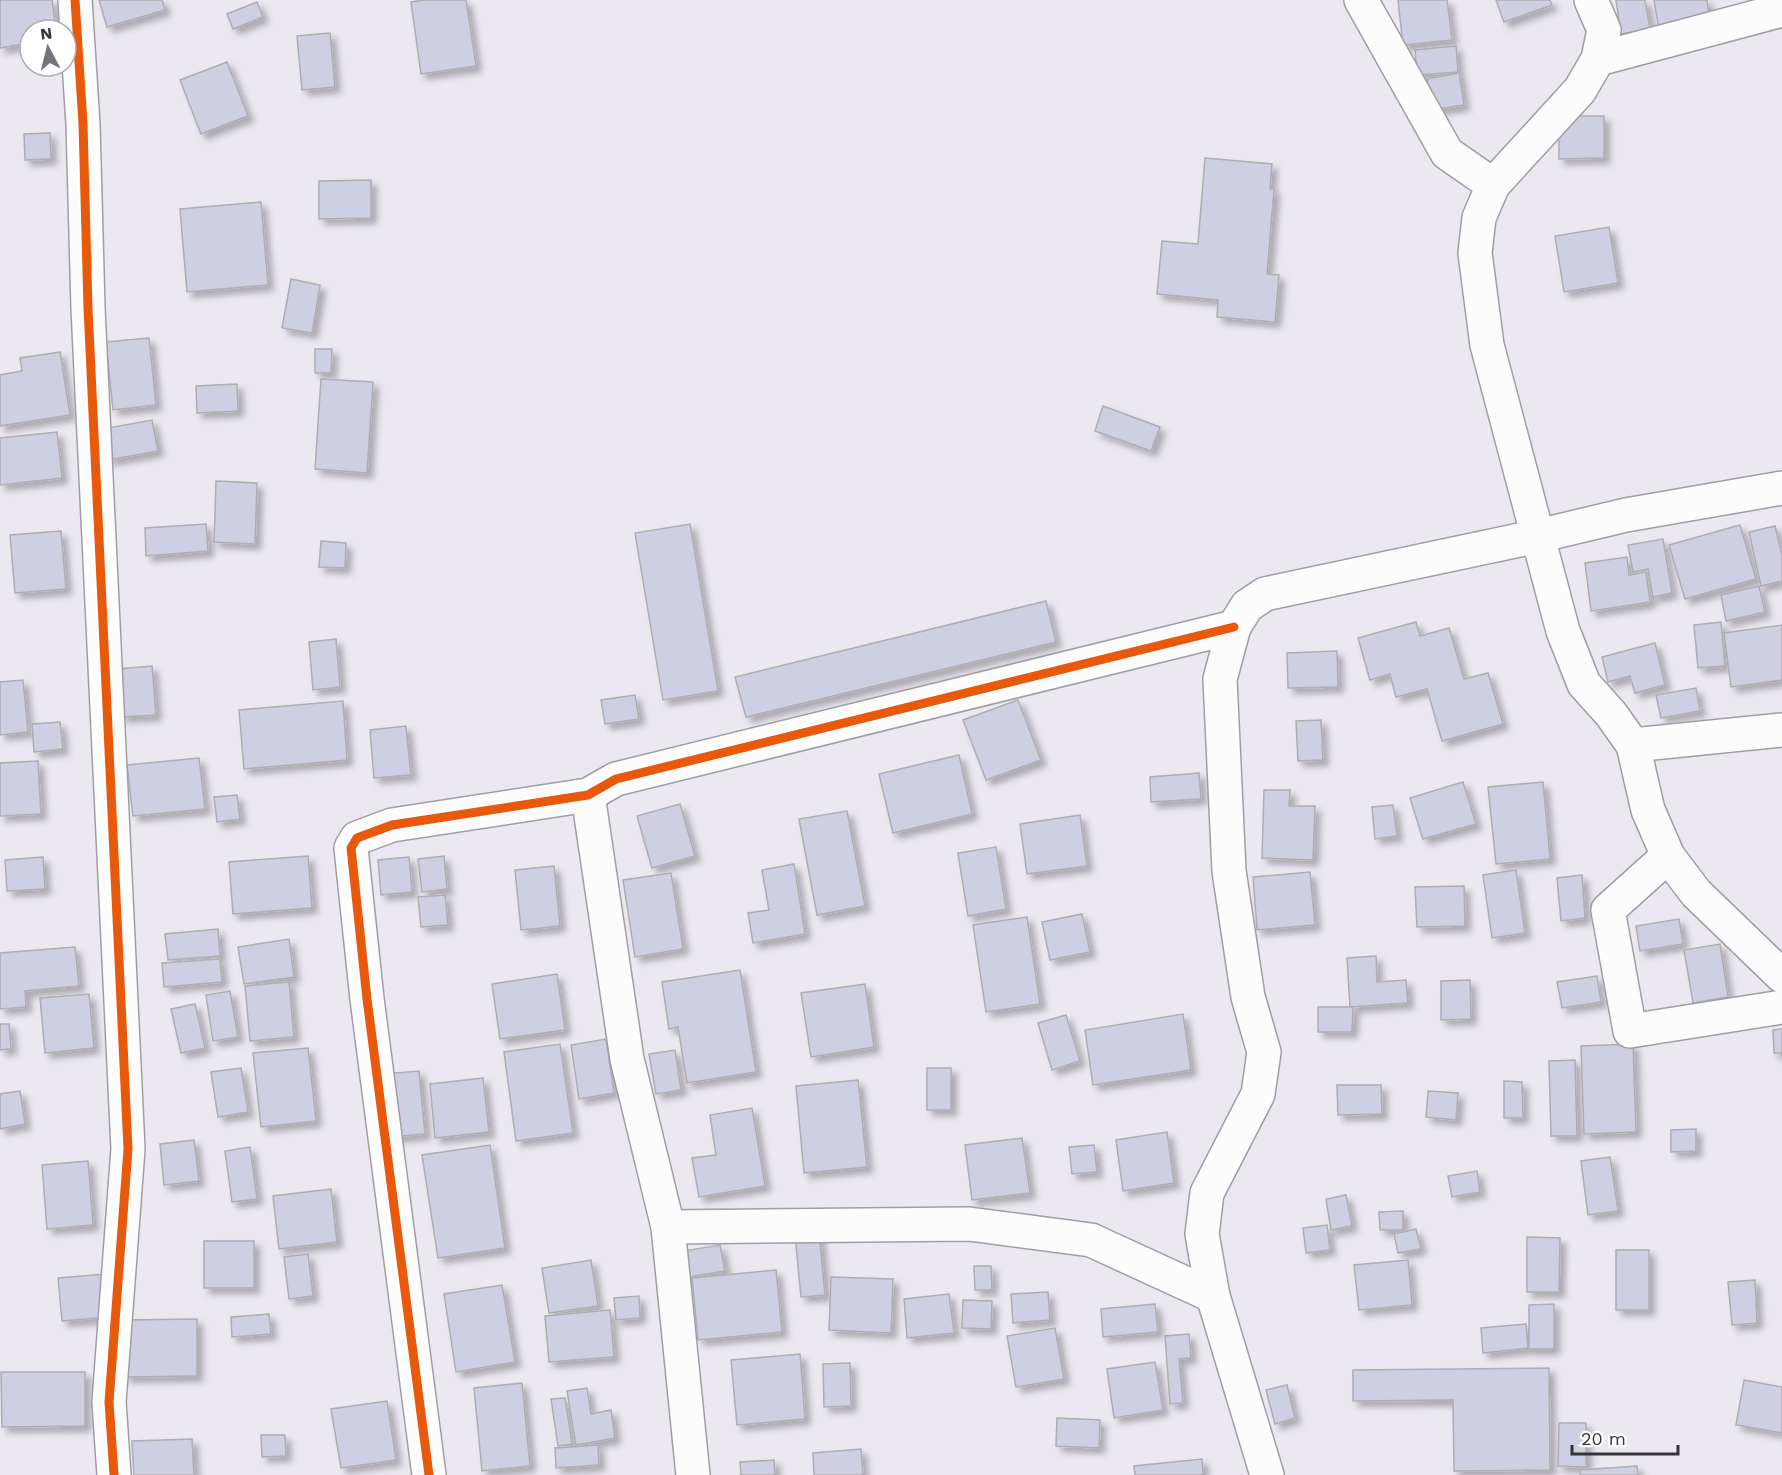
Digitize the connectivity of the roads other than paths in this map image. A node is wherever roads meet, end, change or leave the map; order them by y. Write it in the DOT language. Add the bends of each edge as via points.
graph roads {
  1 [pos="75,0"];
  2 [pos="1361,0"];
  3 [pos="1591,0"];
  4 [pos="1782,10"];
  5 [pos="1598,59"];
  6 [pos="1493,185"];
  7 [pos="1782,488"];
  8 [pos="1538,536"];
  9 [pos="1234,627"];
  10 [pos="1782,730"];
  11 [pos="1633,745"];
  12 [pos="588,795"];
  13 [pos="1668,856"];
  14 [pos="1782,976"];
  15 [pos="1782,1007"];
  16 [pos="668,1227"];
  17 [pos="1213,1296"];
  18 [pos="114,1475"];
  19 [pos="429,1475"];
  20 [pos="693,1475"];
  21 [pos="1267,1475"];
  1 -- 18 [label="street" via="128,1149 110,1402"];
  2 -- 6 [label="street" via="1447,153"];
  3 -- 5 [label="street" via="1604,30"];
  4 -- 5 [label="street"];
  5 -- 6 [label="street" via="1580,90"];
  6 -- 8 [label="street" via="1479,218 1475,253 1487,345"];
  7 -- 8 [label="street" via="1626,515"];
  8 -- 9 [label="street" via="1265,594 1247,606"];
  8 -- 11 [label="street" via="1563,631 1584,684"];
  9 -- 12 [label="street" via="616,779"];
  9 -- 17 [label="street" via="1220,679 1229,871 1248,996 1264,1052 1258,1094 1208,1193 1202,1234"];
  10 -- 11 [label="street"];
  11 -- 13 [label="street" via="1648,810"];
  12 -- 16 [label="street" via="627,1059"];
  12 -- 19 [label="street" via="392,825 357,838 351,848"];
  13 -- 14 [label="street" via="1696,893"];
  13 -- 15 [label="street" via="1608,910 1630,1030"];
  16 -- 17 [label="street" via="969,1224 1091,1240"];
  16 -- 20 [label="street"];
  17 -- 21 [label="street"];
}
